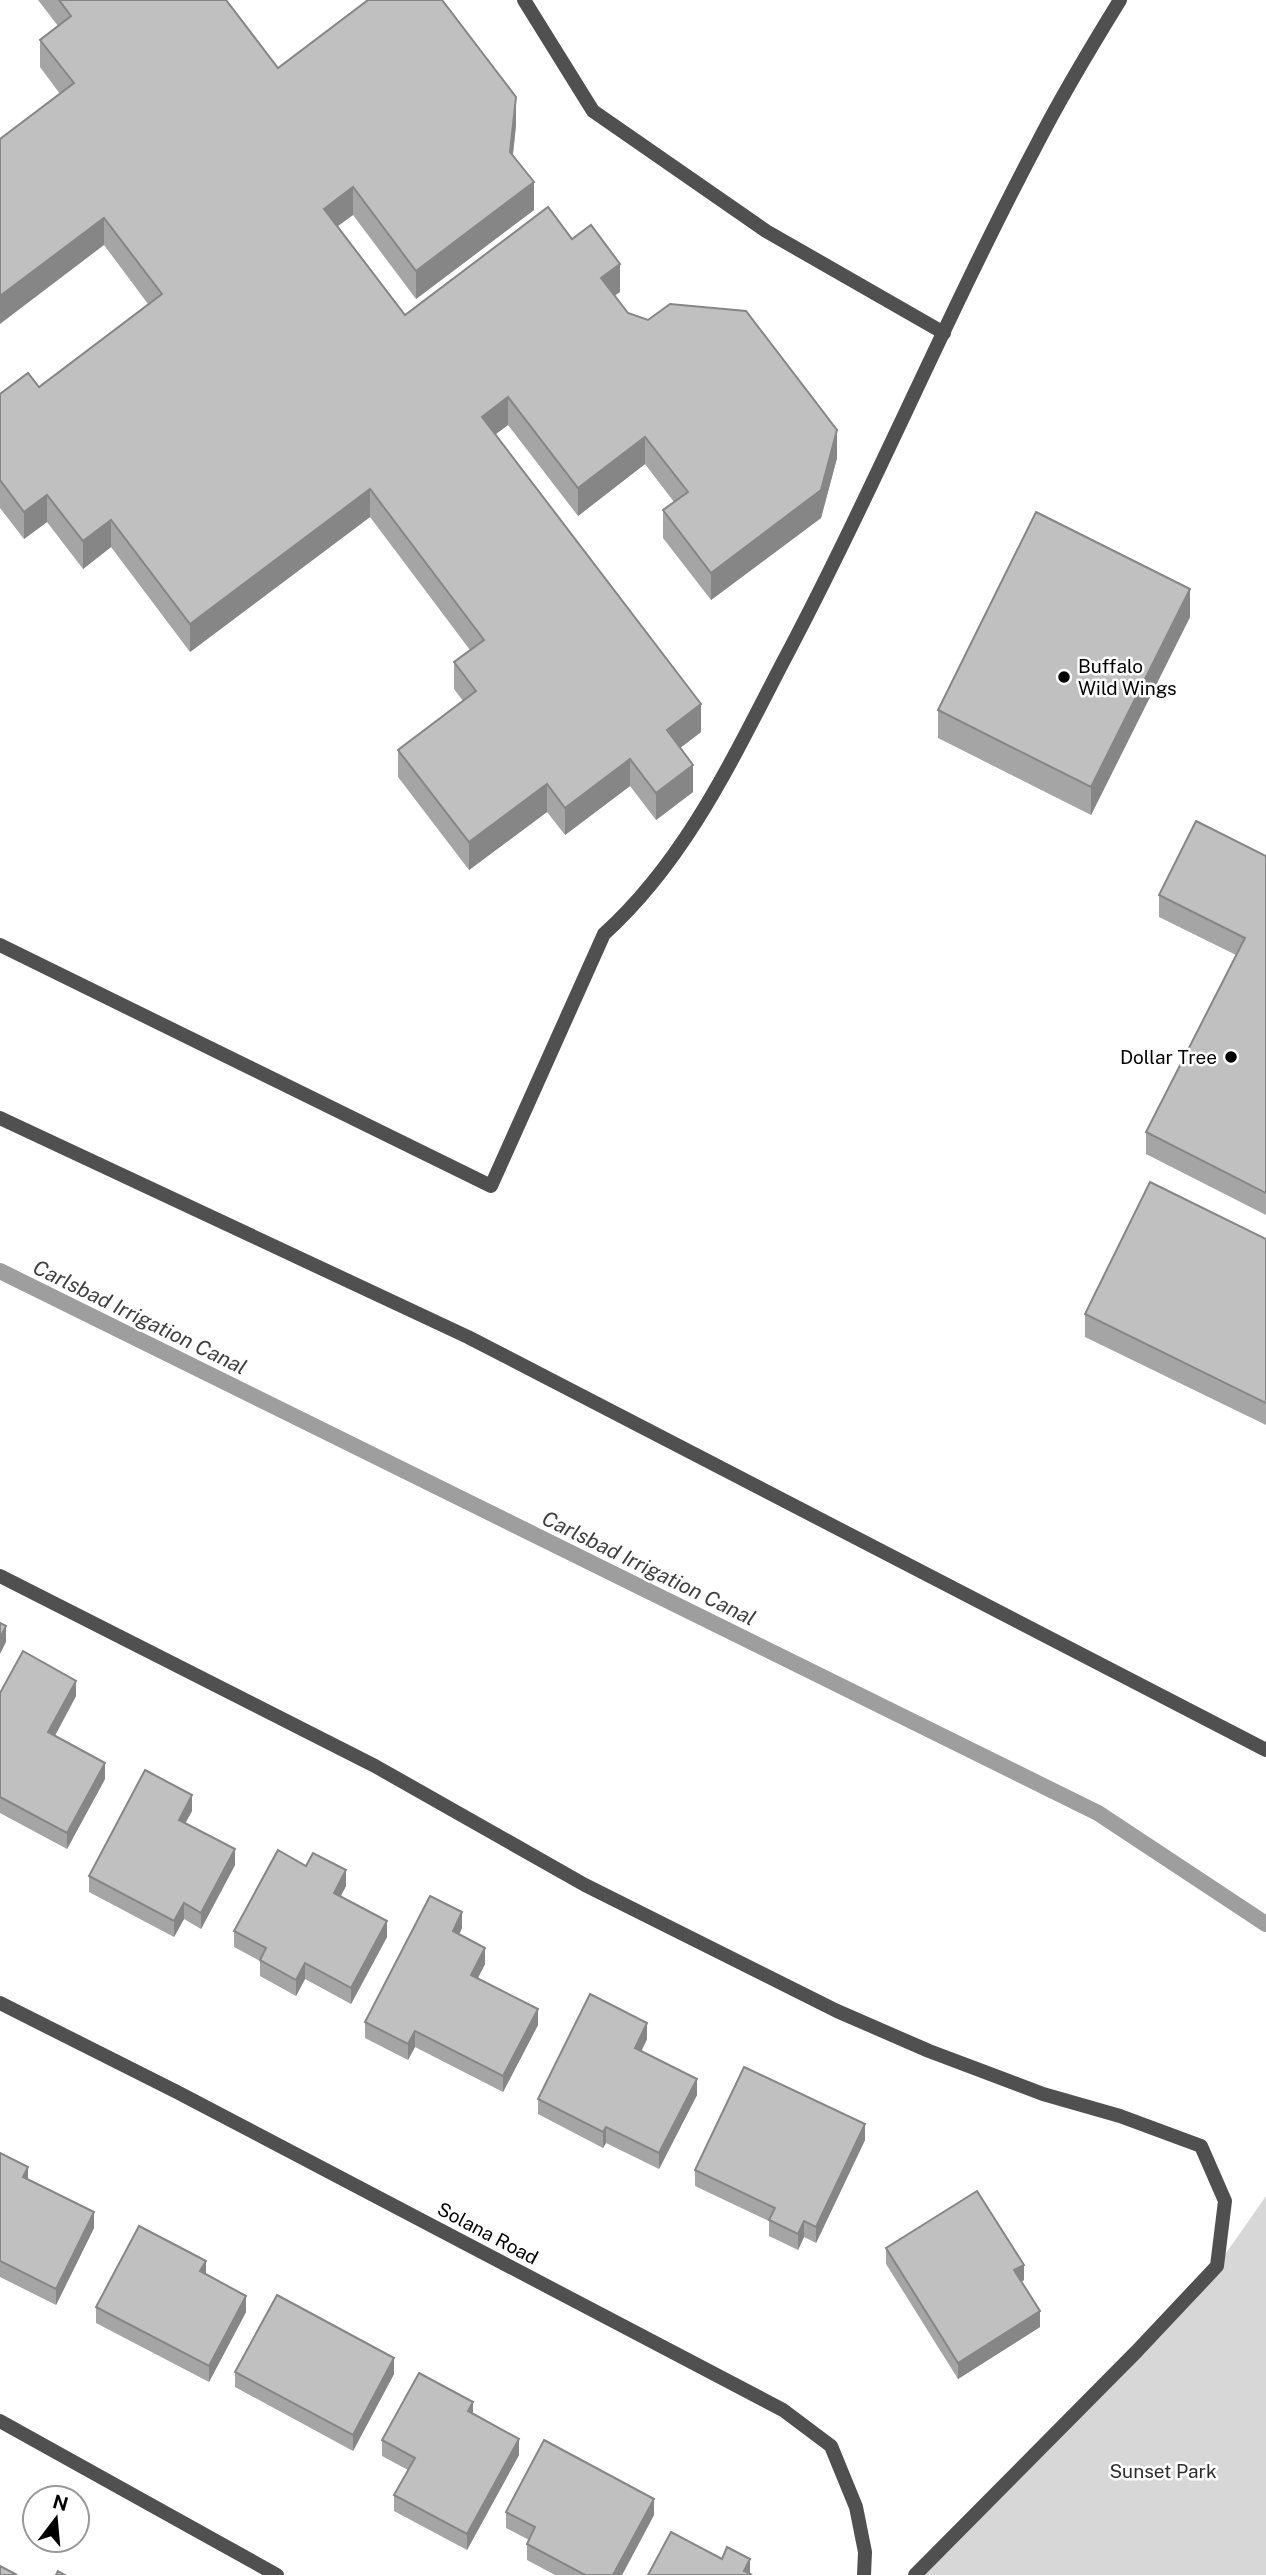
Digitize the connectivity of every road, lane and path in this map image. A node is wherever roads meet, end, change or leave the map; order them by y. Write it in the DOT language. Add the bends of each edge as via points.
graph roads {
  1 [pos="524,0"];
  2 [pos="1121,0"];
  3 [pos="944,333"];
  4 [pos="0,945"];
  5 [pos="0,1118"];
  6 [pos="0,1576"];
  7 [pos="1266,1750"];
  8 [pos="0,2003"];
  9 [pos="0,2421"];
  10 [pos="278,2575"];
  11 [pos="864,2575"];
  12 [pos="915,2575"];
  1 -- 3 [label="street" via="593,110 766,231"];
  2 -- 3 [label="street" via="1037,144"];
  3 -- 4 [label="street" via="832,569 713,795 670,862 604,934 491,1186"];
  5 -- 7 [label="street" via="468,1337"];
  6 -- 12 [label="street" via="375,1766 585,1885 837,2011 1043,2094 1201,2146 1225,2201 1217,2266"];
  8 -- 11 [label="street, Solana Road" via="783,2410 831,2446 856,2507 865,2552"];
  9 -- 10 [label="street"];
}
